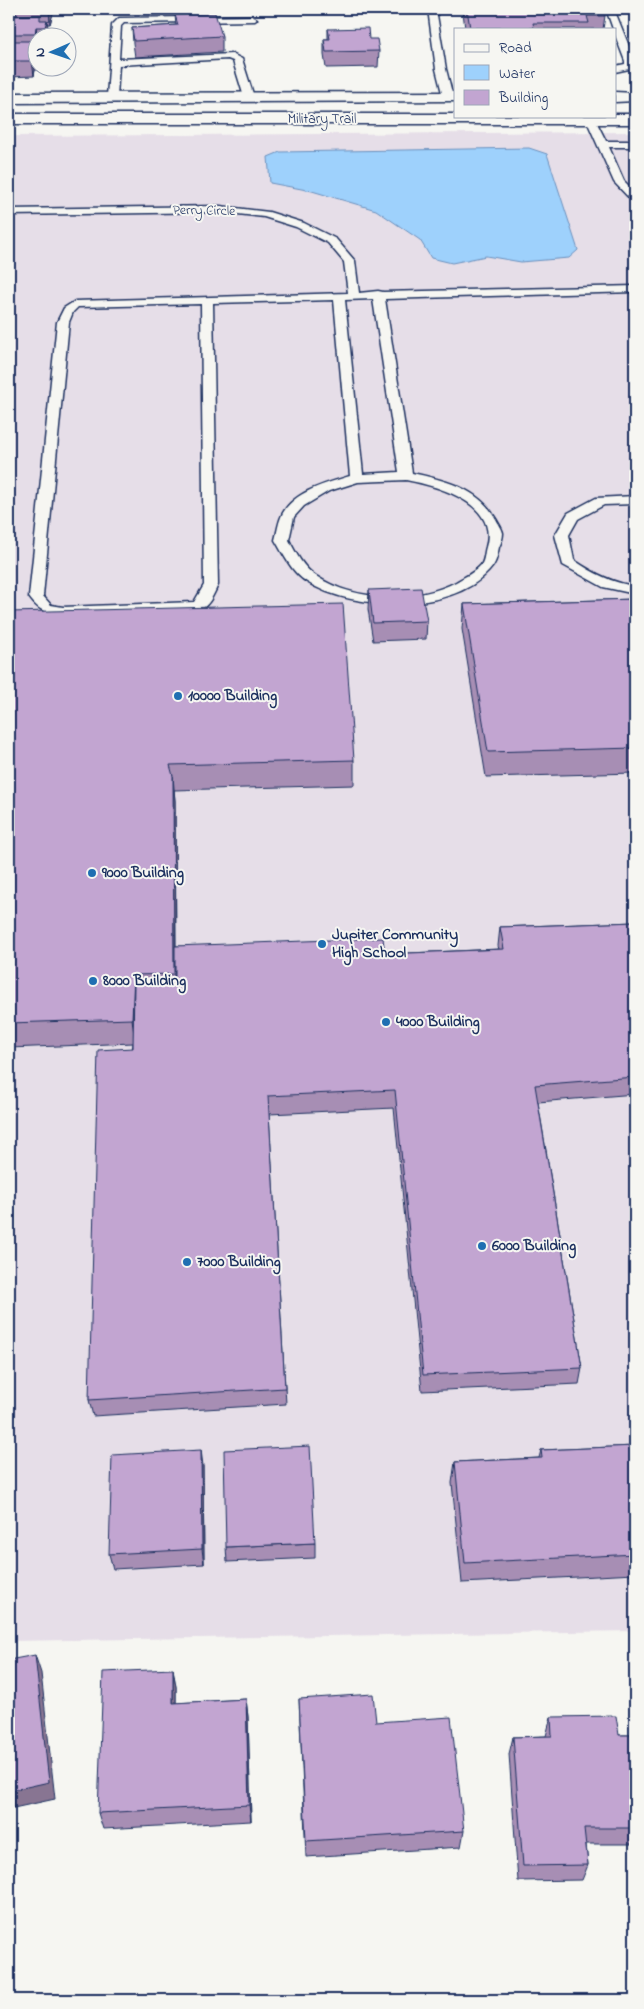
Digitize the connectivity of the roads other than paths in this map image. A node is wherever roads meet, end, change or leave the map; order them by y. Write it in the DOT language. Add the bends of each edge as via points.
graph roads {
  1 [pos="432,9"];
  2 [pos="610,9"];
  3 [pos="252,19"];
  4 [pos="116,62"];
  5 [pos="616,69"];
  6 [pos="112,97"];
  7 [pos="249,97"];
  8 [pos="451,97"];
  9 [pos="616,97"];
  10 [pos="635,97"];
  11 [pos="9,98"];
  12 [pos="9,119"];
  13 [pos="591,119"];
  14 [pos="635,119"];
  15 [pos="602,144"];
  16 [pos="635,144"];
  17 [pos="635,198"];
  18 [pos="9,212"];
  19 [pos="635,289"];
  20 [pos="378,294"];
  21 [pos="354,295"];
  22 [pos="339,296"];
  23 [pos="207,299"];
  24 [pos="406,476"];
  25 [pos="357,478"];
  26 [pos="635,500"];
  27 [pos="635,590"];
  1 -- 8 [label="lane"];
  2 -- 5 [label="lane" via="630,61 630,65"];
  3 -- 4 [label="lane" via="122,20 117,25"];
  4 -- 6 [label="lane"];
  4 -- 7 [label="lane" via="229,56 237,59"];
  6 -- 7 [label="main road, Military Trail"];
  6 -- 11 [label="main road, Military Trail"];
  7 -- 8 [label="main road, Military Trail"];
  9 -- 10 [label="main road"];
  12 -- 13 [label="main road, Military Trail"];
  13 -- 14 [label="main road, Military Trail"];
  13 -- 15 [label="lane"];
  15 -- 16 [label="lane"];
  15 -- 17 [label="lane" via="618,182"];
  18 -- 21 [label="lane, Perry Circle" via="220,209 265,214 300,225 332,241 349,261"];
  19 -- 20 [label="lane"];
  20 -- 21 [label="lane"];
  20 -- 24 [label="lane"];
  21 -- 22 [label="lane"];
  22 -- 23 [label="lane"];
  22 -- 25 [label="lane"];
  23 -- 23 [label="lane" via="211,585 203,601 198,606 62,611 46,608 36,597 63,322 68,310 75,304"];
  24 -- 25 [label="lane"];
  24 -- 25 [label="lane" via="459,491 477,502 489,516 496,533 488,564 476,576 463,585 422,598 384,600 346,594 312,580 298,569 282,540 288,516 299,503 324,488"];
  26 -- 27 [label="lane" via="601,502 573,516 562,534 568,562 589,577"];
}
